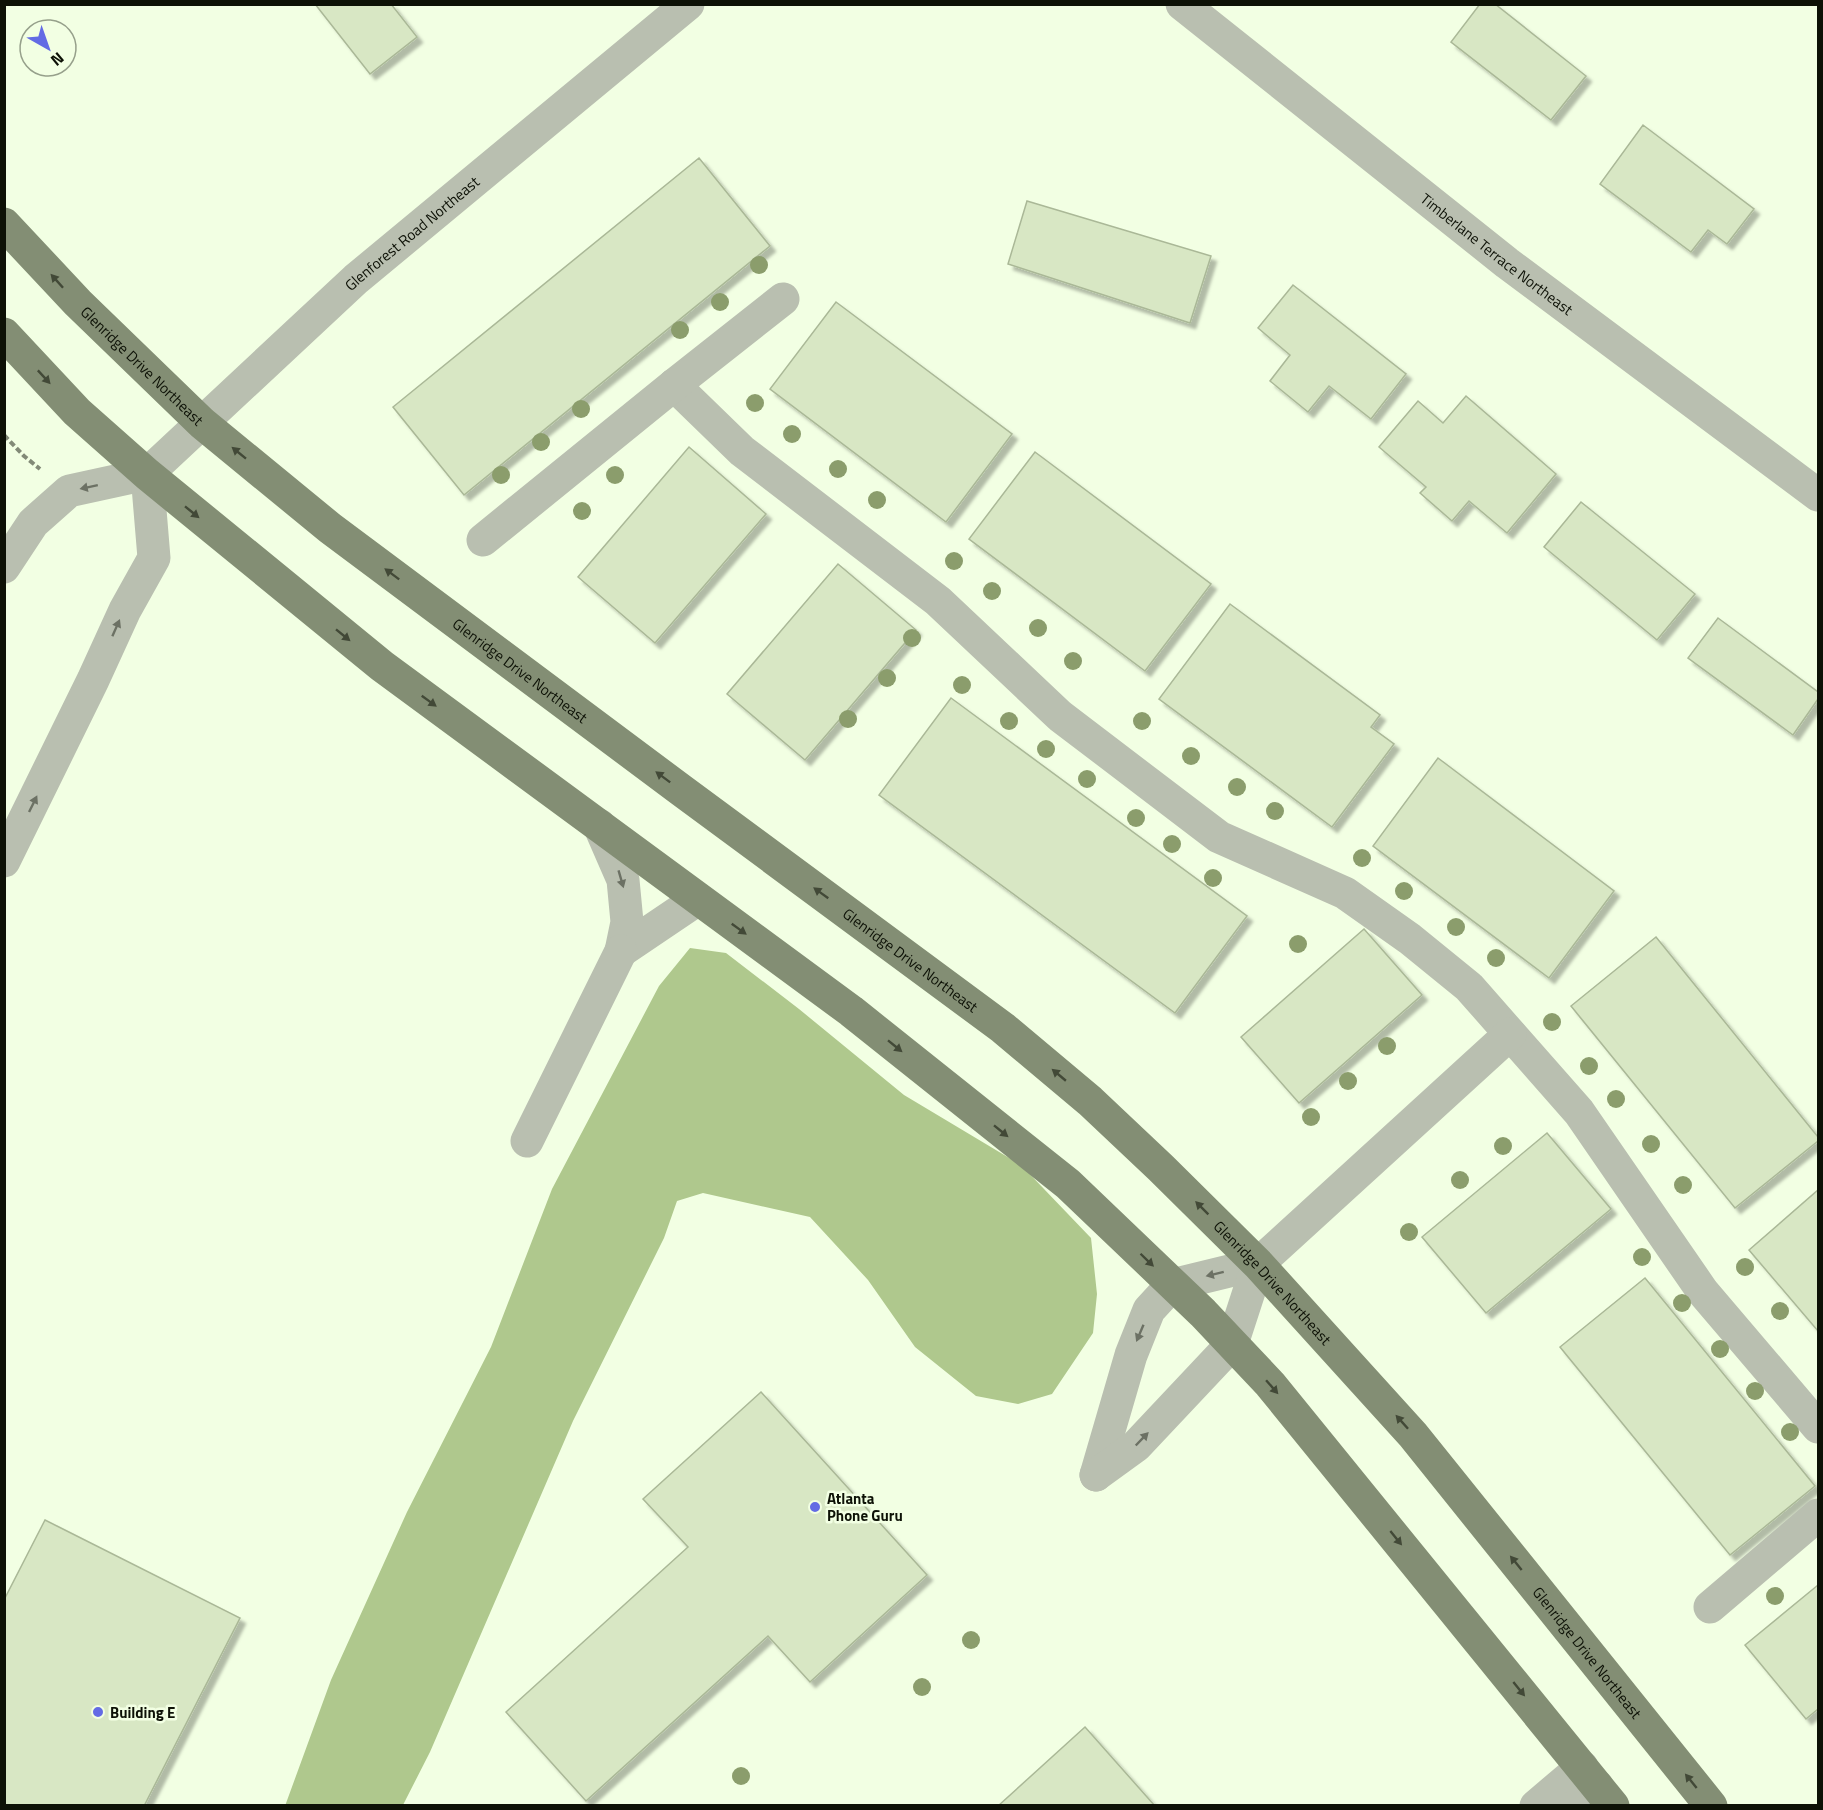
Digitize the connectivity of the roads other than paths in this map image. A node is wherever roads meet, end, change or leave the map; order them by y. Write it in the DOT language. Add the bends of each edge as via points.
graph roads {
  1 [pos="688,4"];
  2 [pos="1182,4"];
  3 [pos="4,224"];
  4 [pos="783,299"];
  5 [pos="4,334"];
  6 [pos="674,385"];
  7 [pos="202,423"];
  8 [pos="147,474"];
  9 [pos="1818,495"];
  10 [pos="483,540"];
  11 [pos="4,567"];
  12 [pos="599,825"];
  13 [pos="4,861"];
  14 [pos="698,899"];
  15 [pos="621,951"];
  16 [pos="1510,1034"];
  17 [pos="527,1142"];
  18 [pos="1258,1264"];
  19 [pos="1173,1285"];
  20 [pos="1232,1344"];
  21 [pos="1818,1427"];
  22 [pos="1818,1515"];
  23 [pos="1710,1606"];
  24 [pos="1592,1791"];
  25 [pos="1536,1806"];
  26 [pos="1711,1806"];
  1 -- 7 [label="street, Glenforest Road Northeast" via="356,279"];
  2 -- 9 [label="street, Timberlane Terrace Northeast" via="1507,263"];
  7 -- 3 [label="main road, Glenridge Drive Northeast, one-way" via="78,303"];
  4 -- 6 [label="street"];
  5 -- 8 [label="main road, one-way" via="77,412"];
  6 -- 10 [label="street"];
  6 -- 16 [label="street" via="742,451 938,602 1060,716 1218,837 1345,893 1469,987"];
  7 -- 8 [label="street, Glenforest Road Northeast"];
  18 -- 7 [label="main road, Glenridge Drive Northeast, one-way" via="1090,1101 1003,1028 330,528"];
  8 -- 11 [label="street, one-way" via="69,491 33,523"];
  8 -- 12 [label="main road, one-way" via="382,666"];
  13 -- 8 [label="street, one-way" via="154,558"];
  12 -- 14 [label="main road"];
  12 -- 15 [label="street, one-way" via="623,880 627,922"];
  14 -- 15 [label="street"];
  14 -- 19 [label="main road, one-way" via="850,1011 1068,1184"];
  15 -- 17 [label="street"];
  16 -- 18 [label="street"];
  16 -- 21 [label="street" via="1579,1112 1703,1292"];
  18 -- 19 [label="street, one-way"];
  18 -- 20 [label="street"];
  26 -- 18 [label="main road, Glenridge Drive Northeast, one-way" via="1413,1435"];
  19 -- 20 [label="main road"];
  19 -- 20 [label="street, one-way" via="1149,1310 1131,1355 1096,1475 1136,1446"];
  20 -- 24 [label="main road, one-way" via="1270,1384"];
  22 -- 23 [label="street"];
  24 -- 25 [label="street"];
}
